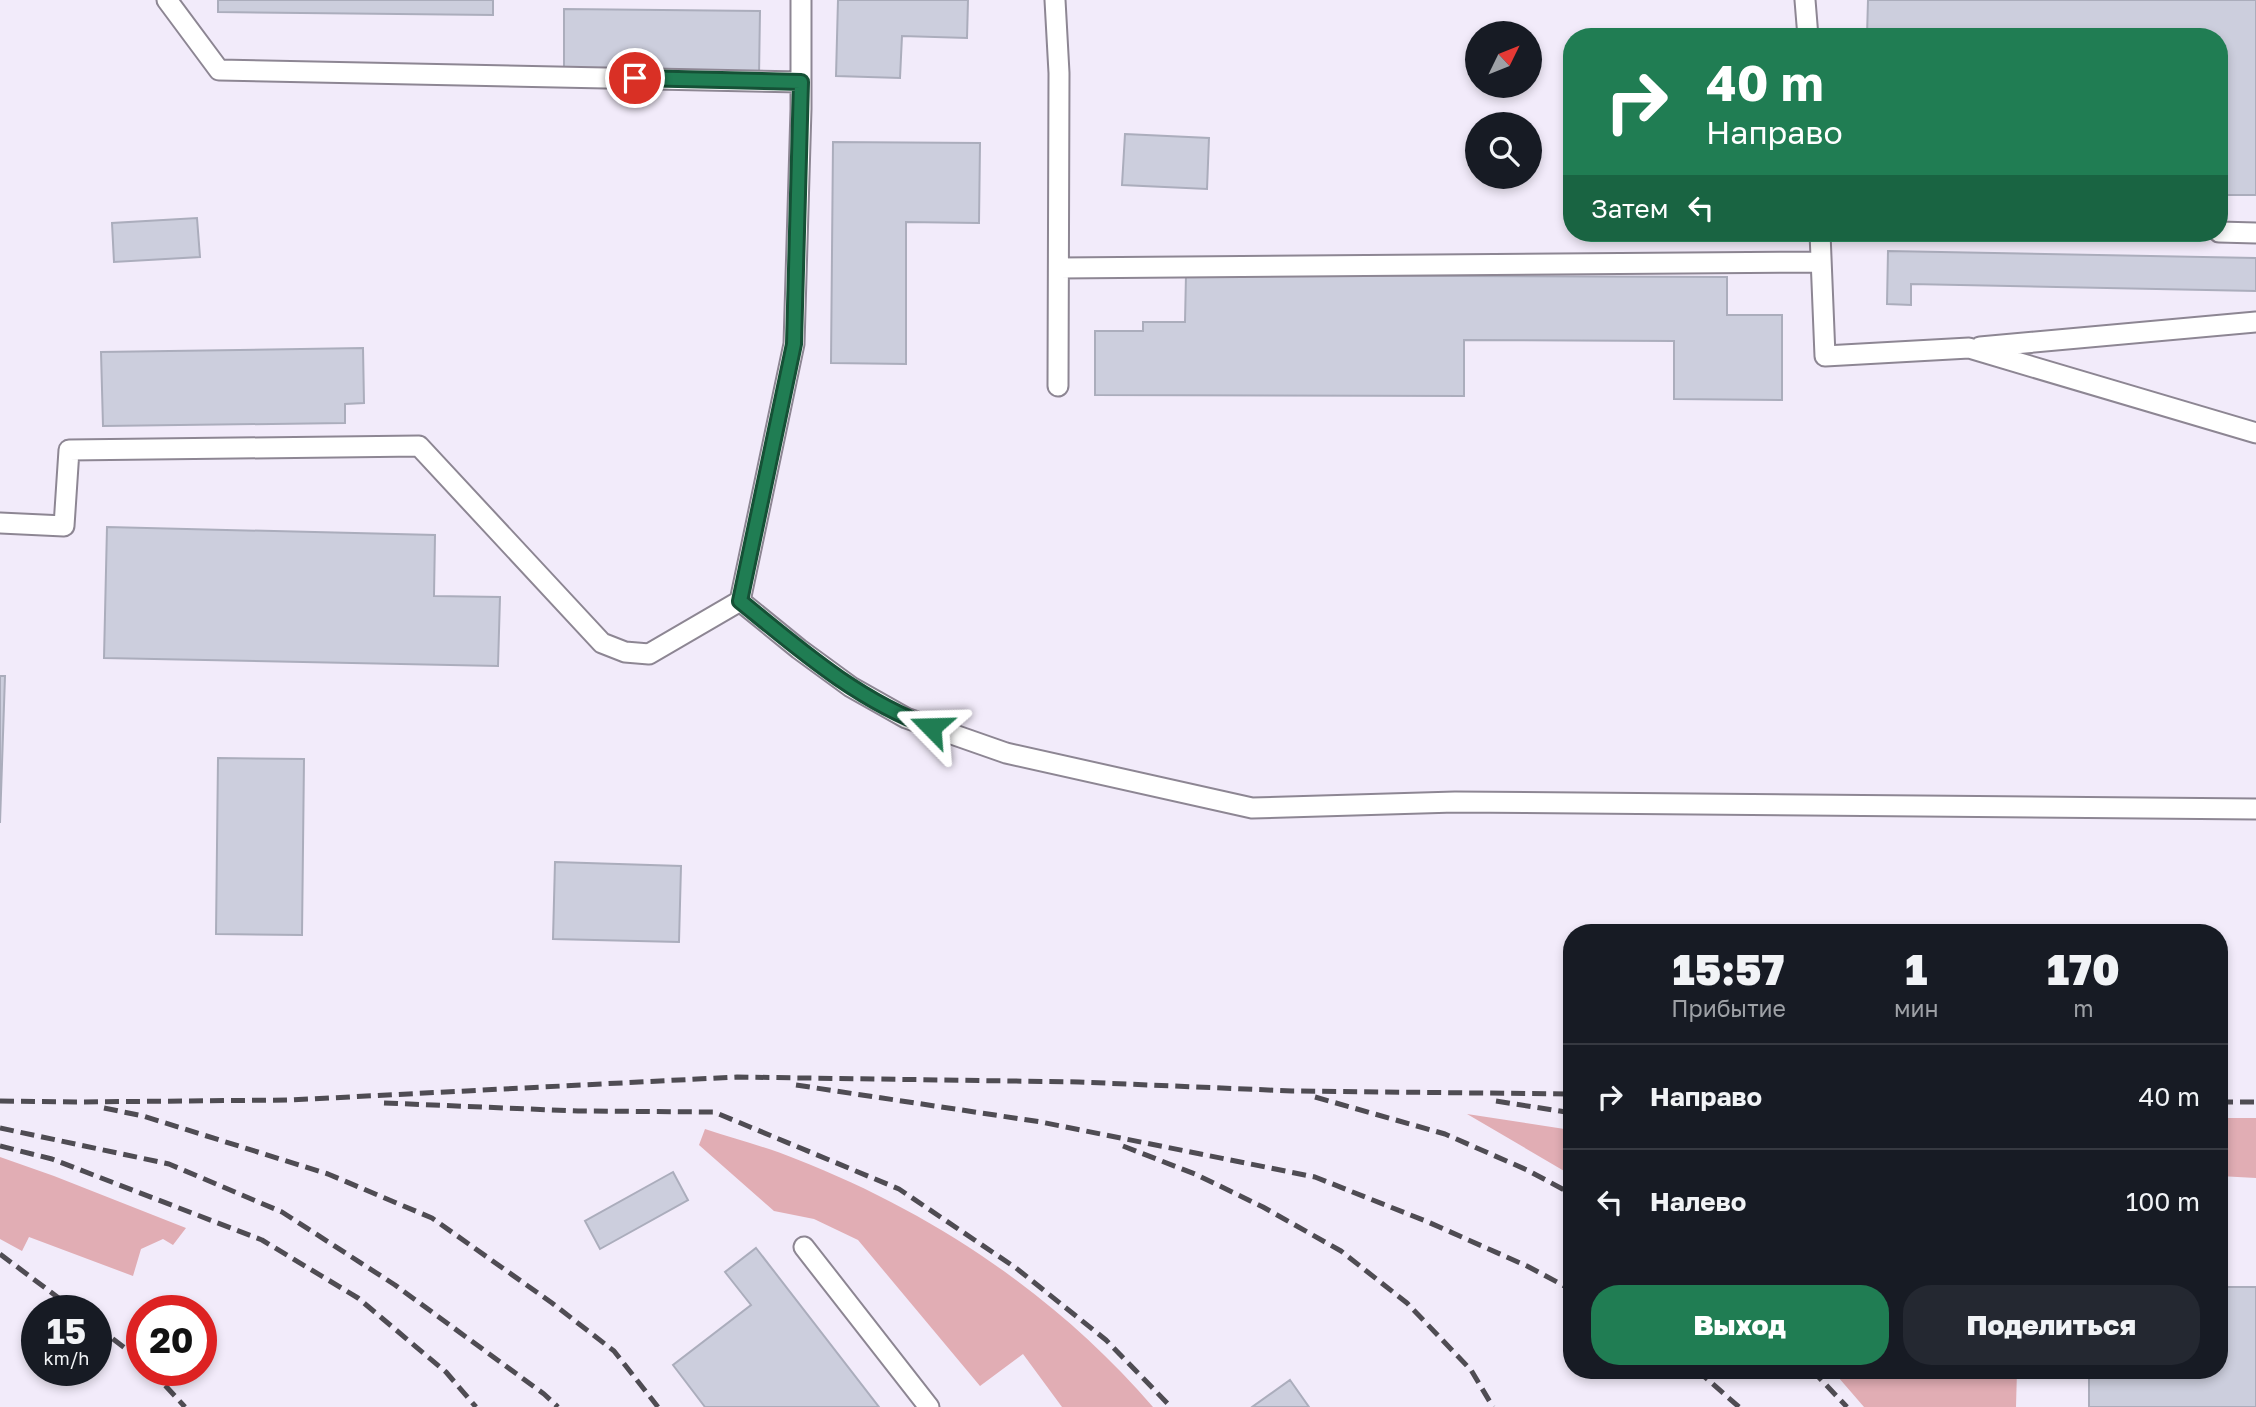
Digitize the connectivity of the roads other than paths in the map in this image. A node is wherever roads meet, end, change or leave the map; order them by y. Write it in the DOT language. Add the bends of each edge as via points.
graph roads {
  1 [pos="167,0"];
  2 [pos="801,0"];
  3 [pos="1055,0"];
  4 [pos="1805,0"];
  5 [pos="1807,28"];
  6 [pos="801,82"];
  7 [pos="2228,232"];
  8 [pos="2256,233"];
  9 [pos="1821,242"];
  10 [pos="1821,261"];
  11 [pos="1059,268"];
  12 [pos="2256,322"];
  13 [pos="1969,348"];
  14 [pos="1058,386"];
  15 [pos="2256,433"];
  16 [pos="0,523"];
  17 [pos="740,601"];
  18 [pos="2256,809"];
  19 [pos="804,1247"];
  20 [pos="929,1407"];
  1 -- 6 [label="lane" via="219,70"];
  2 -- 6 [label="lane"];
  3 -- 11 [label="lane"];
  4 -- 5 [label="lane"];
  6 -- 17 [label="lane" via="794,344"];
  7 -- 8 [label="lane"];
  9 -- 10 [label="lane"];
  10 -- 11 [label="lane"];
  10 -- 13 [label="lane" via="1825,356"];
  11 -- 14 [label="lane"];
  12 -- 13 [label="lane"];
  13 -- 15 [label="lane"];
  16 -- 17 [label="lane" via="64,526 69,450 419,446 603,643 625,652 649,654"];
  17 -- 18 [label="lane" via="851,687 906,718 1006,754 1252,808 1483,802"];
  19 -- 20 [label="lane"];
}
